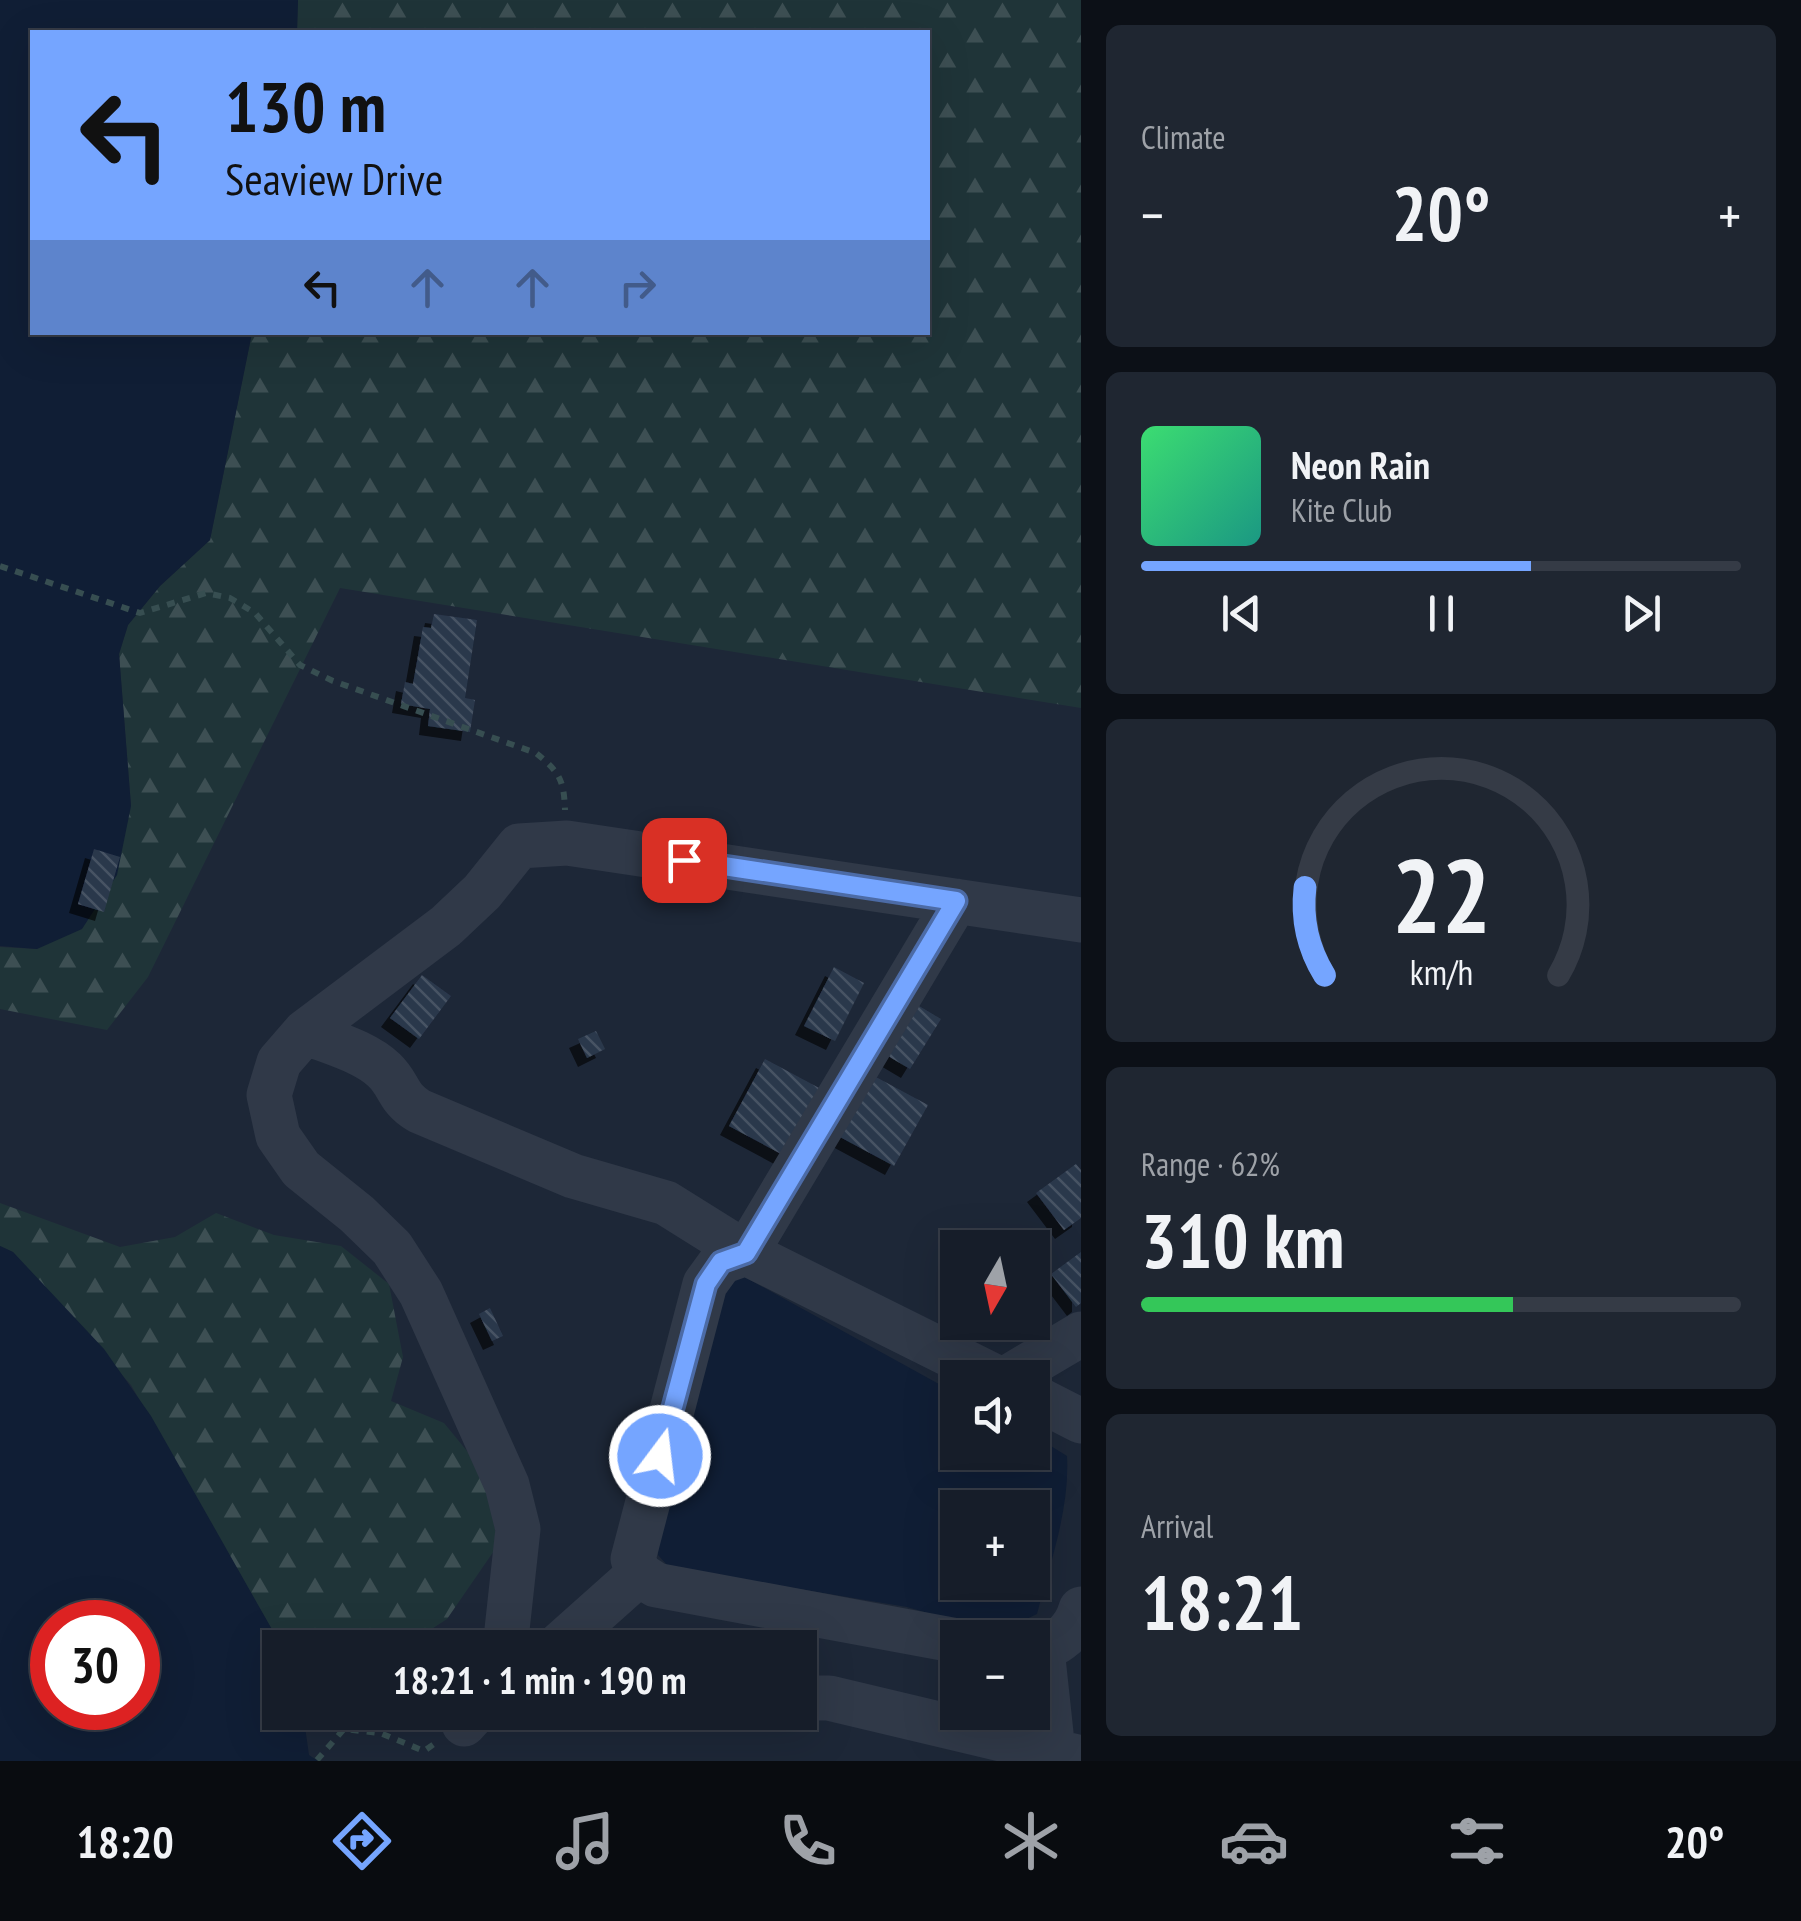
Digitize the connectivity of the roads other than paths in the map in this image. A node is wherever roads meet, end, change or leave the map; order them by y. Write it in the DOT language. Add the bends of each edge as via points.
graph roads {
  1 [pos="956,901"];
  2 [pos="1081,920"];
  3 [pos="305,1032"];
  4 [pos="746,1253"];
  5 [pos="1081,1334"];
  6 [pos="961,1360"];
  7 [pos="1037,1360"];
  8 [pos="1050,1405"];
  9 [pos="1081,1420"];
  10 [pos="639,1574"];
  11 [pos="1081,1609"];
  12 [pos="507,1630"];
  13 [pos="576,1630"];
  14 [pos="940,1638"];
  15 [pos="1050,1644"];
  16 [pos="1050,1696"];
  17 [pos="817,1698"];
  18 [pos="1067,1755"];
  1 -- 2 [label="street"];
  1 -- 3 [label="street" via="567,842 518,846 446,926"];
  1 -- 4 [label="street"];
  3 -- 4 [label="street" via="368,1058 387,1072 403,1102 419,1111 572,1176 666,1203"];
  3 -- 12 [label="street" via="279,1062 270,1095 278,1136 301,1169 392,1248 421,1293 507,1485 518,1529"];
  4 -- 6 [label="street"];
  4 -- 10 [label="street" via="721,1262 706,1284 634,1559"];
  5 -- 7 [label="street"];
  8 -- 9 [label="street"];
  10 -- 13 [label="street"];
  10 -- 14 [label="street" via="656,1585"];
  11 -- 15 [label="street" via="1077,1624"];
  16 -- 18 [label="street"];
  17 -- 18 [label="street"];
}
